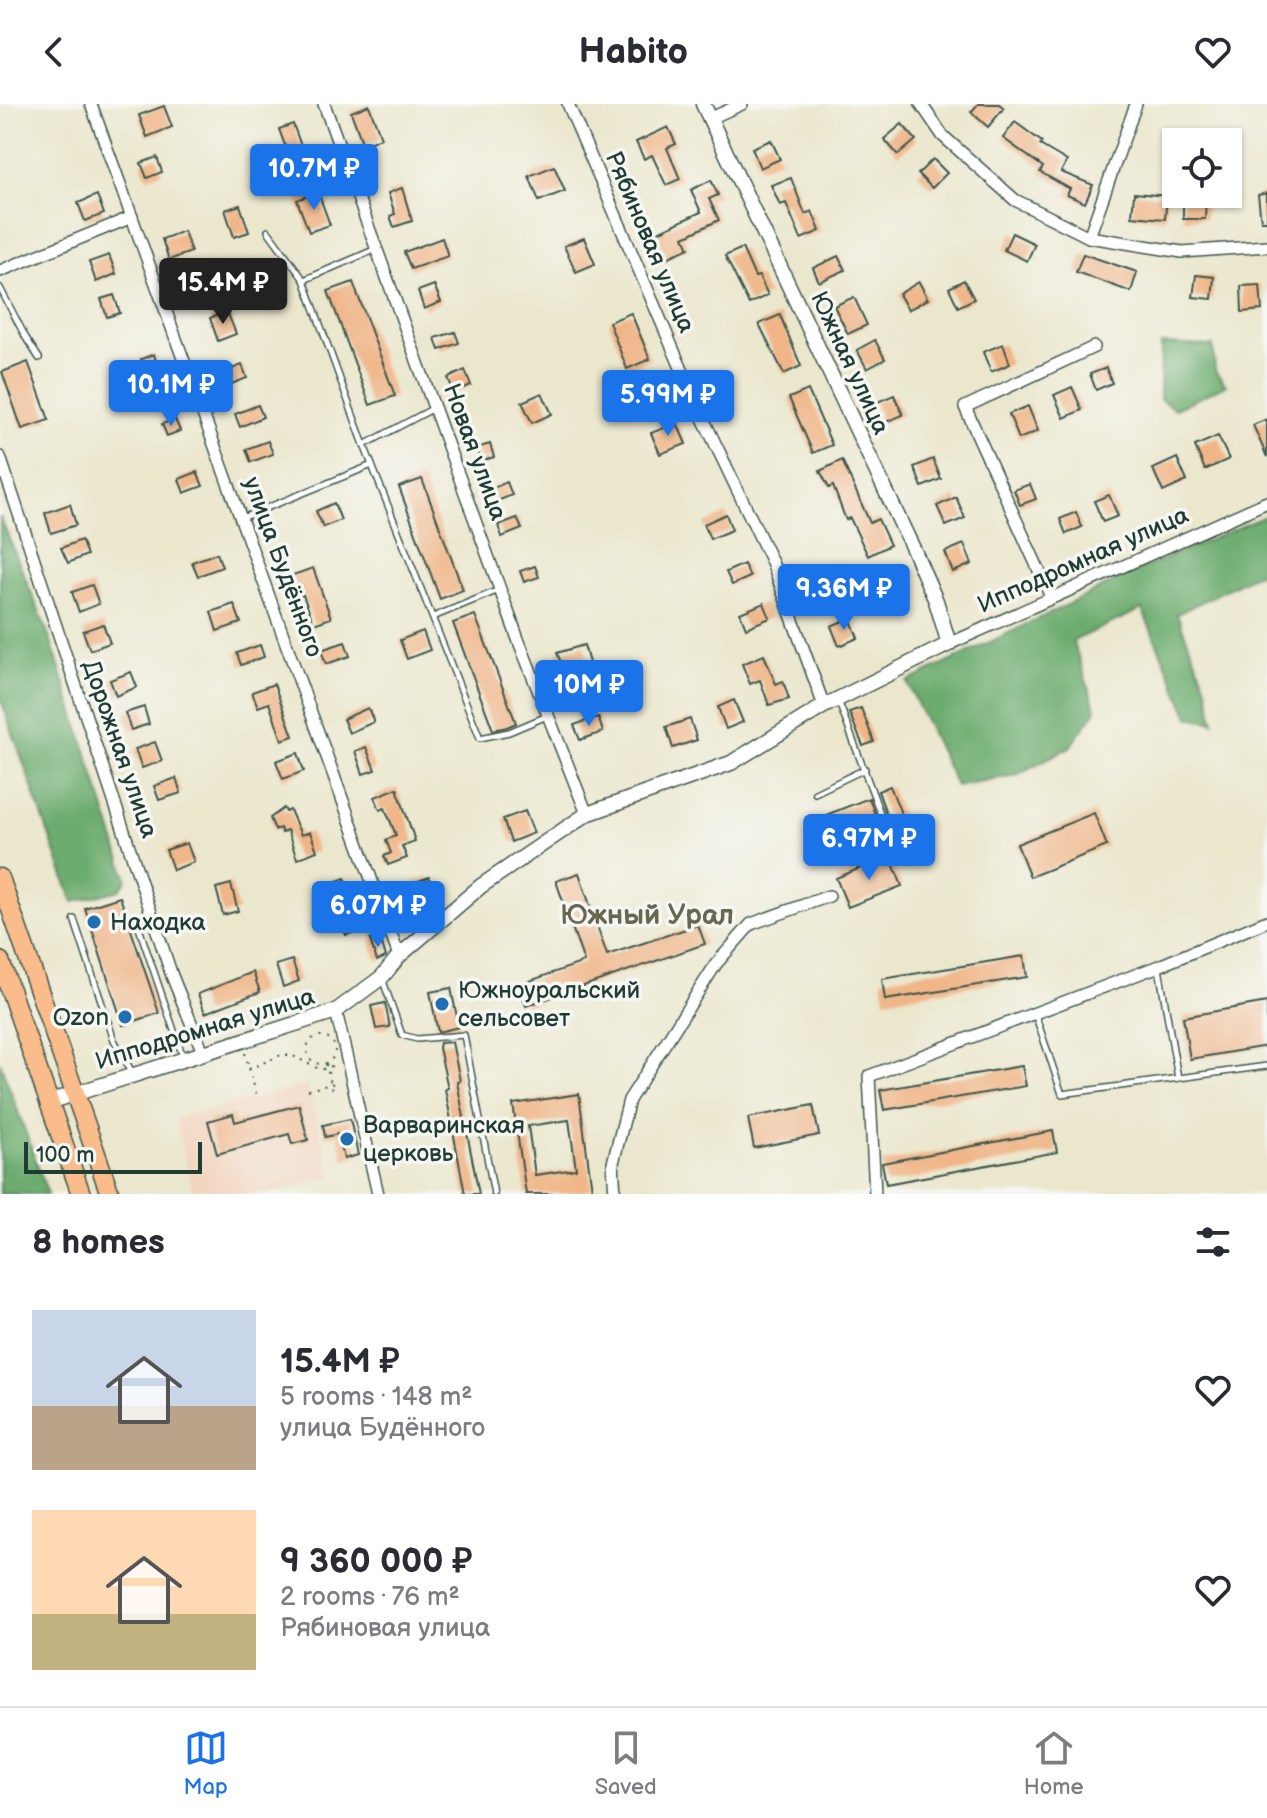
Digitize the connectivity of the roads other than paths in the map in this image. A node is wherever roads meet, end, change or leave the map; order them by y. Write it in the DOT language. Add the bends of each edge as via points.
graph roads {
  1 [pos="91,104"];
  2 [pos="324,104"];
  3 [pos="568,104"];
  4 [pos="703,104"];
  5 [pos="742,104"];
  6 [pos="921,104"];
  7 [pos="1136,104"];
  8 [pos="709,119"];
  9 [pos="132,217"];
  10 [pos="268,231"];
  11 [pos="1089,237"];
  12 [pos="1267,246"];
  13 [pos="378,248"];
  14 [pos="0,271"];
  15 [pos="304,280"];
  16 [pos="0,288"];
  17 [pos="1094,347"];
  18 [pos="39,358"];
  19 [pos="435,408"];
  20 [pos="364,445"];
  21 [pos="0,457"];
  22 [pos="372,465"];
  23 [pos="1267,502"];
  24 [pos="242,518"];
  25 [pos="501,589"];
  26 [pos="1051,597"];
  27 [pos="433,617"];
  28 [pos="949,644"];
  29 [pos="838,699"];
  30 [pos="824,706"];
  31 [pos="549,716"];
  32 [pos="865,769"];
  33 [pos="815,793"];
  34 [pos="587,814"];
  35 [pos="847,854"];
  36 [pos="0,878"];
  37 [pos="829,896"];
  38 [pos="74,919"];
  39 [pos="136,919"];
  40 [pos="1267,921"];
  41 [pos="399,956"];
  42 [pos="0,961"];
  43 [pos="1159,966"];
  44 [pos="382,977"];
  45 [pos="336,1011"];
  46 [pos="1035,1014"];
  47 [pos="203,1052"];
  48 [pos="184,1058"];
  49 [pos="1267,1066"];
  50 [pos="133,1074"];
  51 [pos="1178,1078"];
  52 [pos="75,1093"];
  53 [pos="49,1102"];
  54 [pos="610,1193"];
  55 [pos="81,1194"];
  56 [pos="110,1194"];
  57 [pos="378,1194"];
  58 [pos="494,1194"];
  59 [pos="875,1194"];
  1 -- 9 [label="street, улица Будённого"];
  2 -- 13 [label="street, Новая улица"];
  3 -- 30 [label="street, Рябиновая улица" via="700,412 772,562"];
  4 -- 8 [label="street, Южная улица"];
  5 -- 8 [label="street"];
  6 -- 11 [label="street" via="943,136 1015,200"];
  7 -- 11 [label="street"];
  8 -- 28 [label="street, Южная улица" via="915,553"];
  9 -- 14 [label="street"];
  9 -- 24 [label="street, улица Будённого"];
  10 -- 15 [label="lane"];
  11 -- 12 [label="street" via="1182,252"];
  13 -- 15 [label="lane"];
  13 -- 19 [label="street, Новая улица"];
  15 -- 20 [label="lane"];
  16 -- 18 [label="lane"];
  17 -- 26 [label="street" via="965,407"];
  19 -- 20 [label="lane"];
  19 -- 25 [label="street, Новая улица"];
  20 -- 22 [label="lane"];
  21 -- 47 [label="street, Дорожная улица" via="172,976"];
  22 -- 24 [label="lane"];
  22 -- 27 [label="lane"];
  23 -- 26 [label="street, Ипподромная улица"];
  24 -- 41 [label="street, улица Будённого"];
  25 -- 27 [label="lane"];
  25 -- 31 [label="street, Новая улица"];
  26 -- 28 [label="street, Ипподромная улица"];
  27 -- 31 [label="lane" via="480,738"];
  28 -- 29 [label="street, Ипподромная улица"];
  29 -- 30 [label="street, Ипподромная улица"];
  29 -- 32 [label="lane"];
  30 -- 34 [label="street, Ипподромная улица" via="731,763"];
  31 -- 34 [label="street, Новая улица"];
  32 -- 33 [label="lane"];
  32 -- 35 [label="lane" via="889,837"];
  34 -- 41 [label="street, Ипподромная улица" via="481,886"];
  36 -- 52 [label="highway"];
  37 -- 54 [label="street" via="751,924 716,964 629,1100"];
  38 -- 50 [label="lane" via="114,1040"];
  39 -- 48 [label="lane"];
  40 -- 43 [label="street"];
  41 -- 44 [label="street, Ипподромная улица"];
  42 -- 53 [label="highway"];
  43 -- 46 [label="street"];
  43 -- 51 [label="lane"];
  44 -- 45 [label="street, Ипподромная улица"];
  44 -- 58 [label="lane" via="402,1035 464,1035"];
  45 -- 47 [label="street, Ипподромная улица"];
  45 -- 57 [label="street"];
  46 -- 51 [label="lane" via="1062,1094"];
  46 -- 59 [label="street" via="869,1076"];
  47 -- 48 [label="street, Ипподромная улица"];
  48 -- 50 [label="street, Ипподромная улица"];
  49 -- 51 [label="lane"];
  50 -- 52 [label="street, Ипподромная улица"];
  52 -- 53 [label="street, Ипподромная улица"];
  52 -- 56 [label="highway"];
  53 -- 55 [label="highway"];
}
